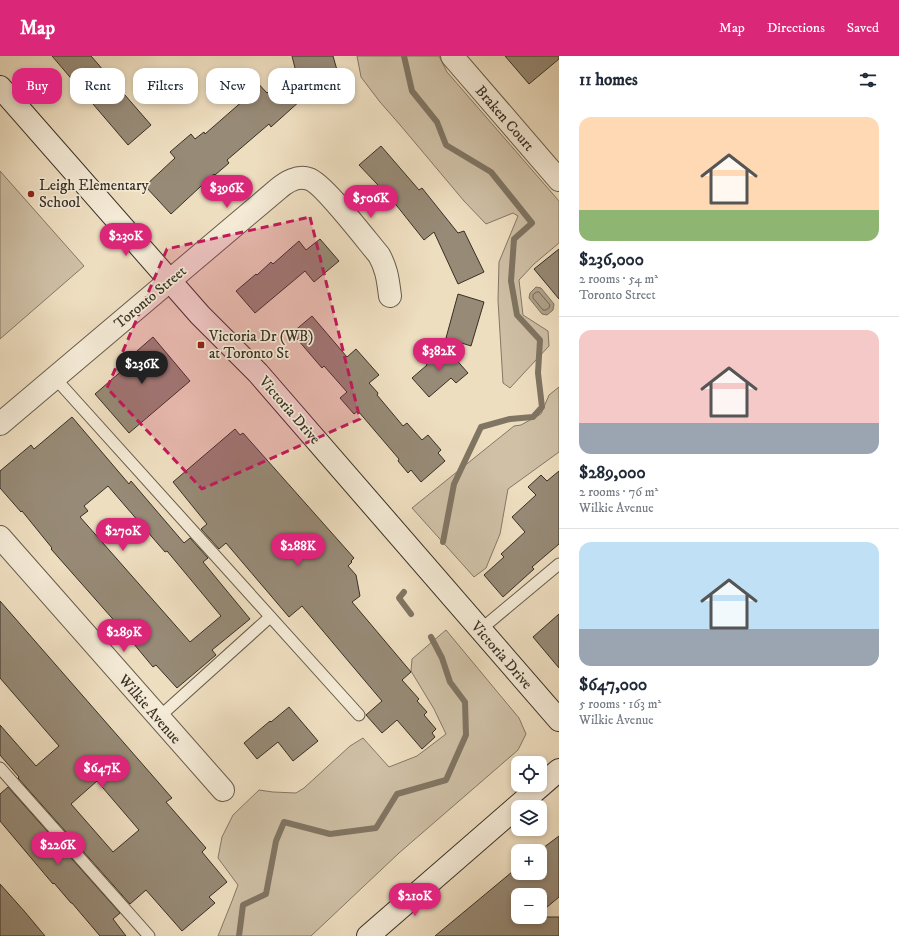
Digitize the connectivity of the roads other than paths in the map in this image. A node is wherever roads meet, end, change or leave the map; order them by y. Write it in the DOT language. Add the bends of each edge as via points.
graph roads {
  1 [pos="452,56"];
  2 [pos="0,87"];
  3 [pos="559,180"];
  4 [pos="169,280"];
  5 [pos="390,296"];
  6 [pos="55,378"];
  7 [pos="0,424"];
  8 [pos="0,537"];
  9 [pos="559,564"];
  10 [pos="270,617"];
  11 [pos="480,630"];
  12 [pos="359,715"];
  13 [pos="158,718"];
  14 [pos="559,720"];
  15 [pos="0,768"];
  16 [pos="559,770"];
  17 [pos="222,790"];
  18 [pos="149,936"];
  19 [pos="368,936"];
  1 -- 3 [label="main road, Braken Court"];
  2 -- 4 [label="main road, Victoria Drive"];
  4 -- 5 [label="main road, Toronto Street" via="283,185 304,178 314,181 328,195 379,255 388,275"];
  4 -- 6 [label="main road, Toronto Street"];
  4 -- 11 [label="main road, Victoria Drive" via="258,373"];
  6 -- 7 [label="main road, Toronto Street"];
  6 -- 10 [label="lane"];
  8 -- 13 [label="main road, Wilkie Avenue"];
  9 -- 11 [label="lane"];
  10 -- 12 [label="lane"];
  10 -- 13 [label="lane"];
  11 -- 14 [label="main road, Victoria Drive"];
  13 -- 17 [label="main road, Wilkie Avenue"];
  15 -- 18 [label="lane"];
  16 -- 19 [label="main road"];
}
